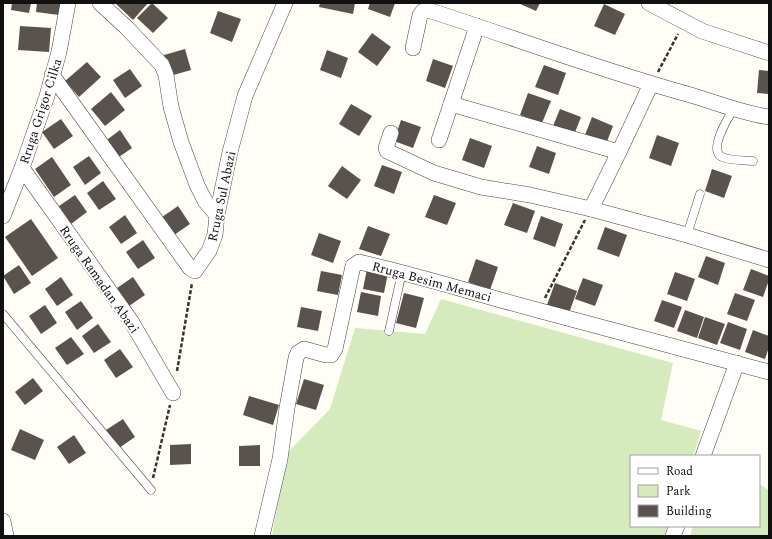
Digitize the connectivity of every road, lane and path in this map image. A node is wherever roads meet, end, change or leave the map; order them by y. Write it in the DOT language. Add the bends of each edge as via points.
graph roads {
  1 [pos="68,3"];
  2 [pos="100,3"];
  3 [pos="285,3"];
  4 [pos="656,4"];
  5 [pos="684,22"];
  6 [pos="477,26"];
  7 [pos="413,48"];
  8 [pos="769,54"];
  9 [pos="52,75"];
  10 [pos="651,84"];
  11 [pos="451,104"];
  12 [pos="734,110"];
  13 [pos="769,117"];
  14 [pos="390,134"];
  15 [pos="439,140"];
  16 [pos="620,152"];
  17 [pos="753,161"];
  18 [pos="22,168"];
  19 [pos="700,194"];
  20 [pos="591,209"];
  21 [pos="217,215"];
  22 [pos="3,216"];
  23 [pos="687,235"];
  24 [pos="769,260"];
  25 [pos="402,272"];
  26 [pos="538,310"];
  27 [pos="3,314"];
  28 [pos="389,331"];
  29 [pos="737,363"];
  30 [pos="769,372"];
  31 [pos="172,394"];
  32 [pos="702,455"];
  33 [pos="151,490"];
  34 [pos="3,522"];
  35 [pos="6,536"];
  36 [pos="262,536"];
  1 -- 9 [label="street, Rruga Grigor Cilka"];
  2 -- 21 [label="street" via="162,65 183,149 205,201"];
  3 -- 21 [label="street, Rruga Sul Abazi" via="245,96"];
  4 -- 5 [label="street"];
  5 -- 8 [label="street" via="702,31"];
  5 -- 10 [label="path"];
  6 -- 7 [label="street" via="423,10"];
  6 -- 10 [label="street"];
  6 -- 11 [label="street"];
  9 -- 18 [label="street, Rruga Grigor Cilka"];
  9 -- 21 [label="street, Rruga Sul Abazi" via="194,271 209,251 215,235"];
  10 -- 12 [label="street"];
  10 -- 16 [label="street"];
  11 -- 15 [label="street"];
  11 -- 16 [label="street"];
  12 -- 13 [label="street"];
  12 -- 17 [label="lane" via="720,137 718,153 722,157"];
  14 -- 20 [label="street" via="387,151 434,172 481,188 530,195"];
  16 -- 20 [label="street"];
  18 -- 22 [label="street, Rruga Grigor Cilka"];
  18 -- 31 [label="street, Rruga Ramadan Abazi" via="131,321"];
  19 -- 23 [label="lane"];
  20 -- 23 [label="street"];
  20 -- 26 [label="path"];
  23 -- 24 [label="street"];
  25 -- 26 [label="street, Rruga Besim Memaci"];
  25 -- 28 [label="lane"];
  25 -- 36 [label="street, Rruga Besim Memaci" via="359,262 353,266 332,355 304,349 298,353 286,408 280,459"];
  26 -- 29 [label="street, Rruga Besim Memaci"];
  27 -- 33 [label="lane"];
  29 -- 30 [label="street, Rruga Besim Memaci"];
  29 -- 32 [label="street"];
  34 -- 35 [label="street"];
}
